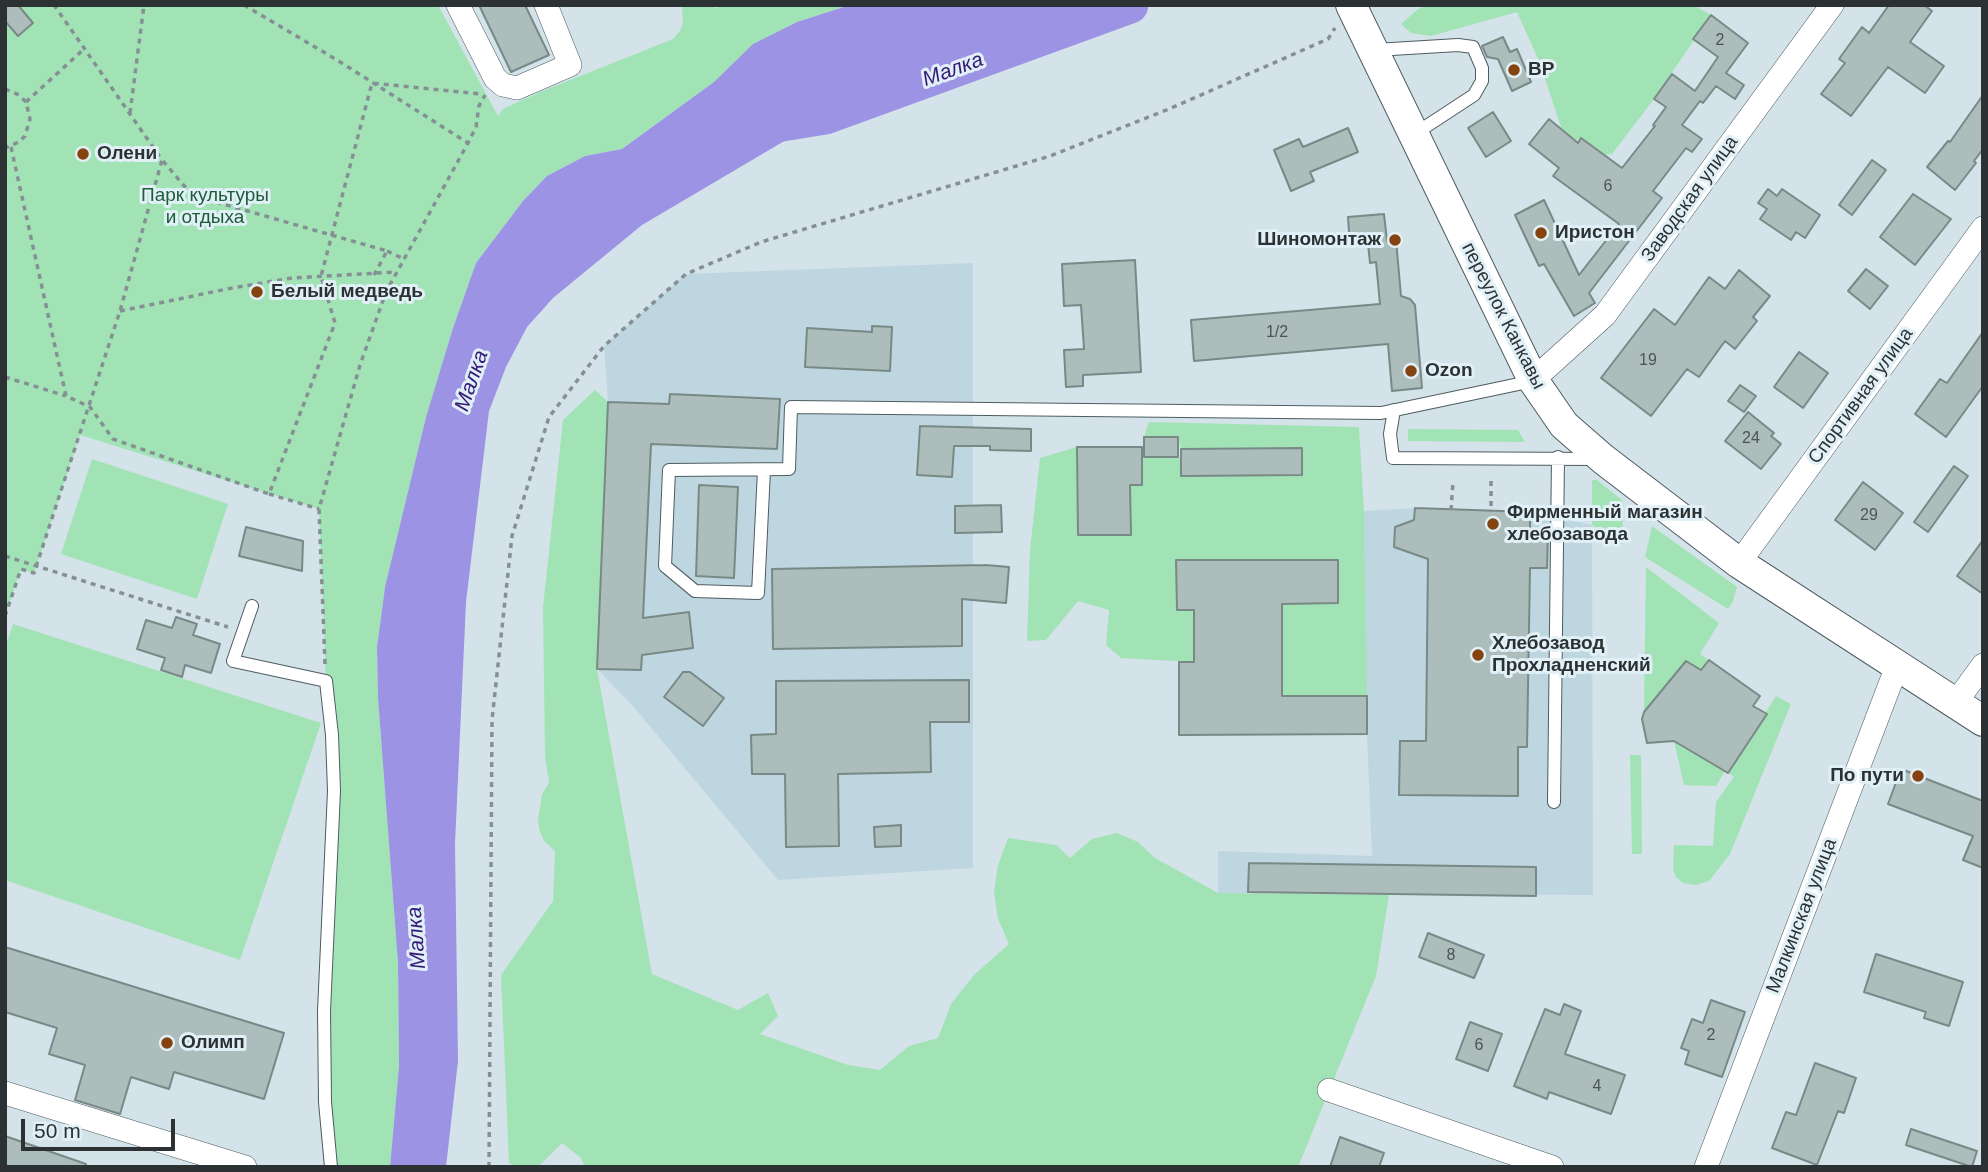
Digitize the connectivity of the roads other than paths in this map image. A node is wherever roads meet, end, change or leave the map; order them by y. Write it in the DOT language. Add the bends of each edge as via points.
graph roads {
  1 [pos="458,5"];
  2 [pos="546,5"];
  3 [pos="1832,5"];
  4 [pos="1351,6"];
  5 [pos="1373,50"];
  6 [pos="1412,136"];
  7 [pos="1983,228"];
  8 [pos="1533,380"];
  9 [pos="1394,410"];
  10 [pos="1558,457"];
  11 [pos="1603,459"];
  12 [pos="764,470"];
  13 [pos="1739,564"];
  14 [pos="252,606"];
  15 [pos="1983,665"];
  16 [pos="1897,666"];
  17 [pos="1956,702"];
  18 [pos="1983,721"];
  19 [pos="1554,802"];
  20 [pos="1329,1090"];
  21 [pos="5,1093"];
  22 [pos="245,1167"];
  23 [pos="331,1167"];
  24 [pos="1552,1167"];
  25 [pos="1706,1167"];
  1 -- 2 [label="street" via="490,86 517,88 570,65"];
  3 -- 8 [label="street, Заводская улица" via="1605,315"];
  4 -- 5 [label="street, переулок Канкавы"];
  5 -- 6 [label="street, переулок Канкавы"];
  5 -- 6 [label="lane" via="1473,47 1482,68 1482,81 1474,95"];
  6 -- 8 [label="street, переулок Канкавы"];
  7 -- 13 [label="street, Спортивная улица"];
  8 -- 9 [label="lane"];
  8 -- 11 [label="street, переулок Канкавы" via="1564,425"];
  9 -- 10 [label="lane" via="1393,458"];
  9 -- 12 [label="lane" via="791,407 789,470"];
  10 -- 11 [label="lane"];
  10 -- 19 [label="lane"];
  11 -- 13 [label="street, переулок Канкавы"];
  12 -- 12 [label="lane" via="669,470 665,566 695,591 758,593"];
  13 -- 16 [label="street, переулок Канкавы"];
  14 -- 23 [label="lane" via="233,661 326,681 334,791 324,1011"];
  15 -- 17 [label="street"];
  16 -- 17 [label="street, переулок Канкавы"];
  16 -- 25 [label="street, Малкинская улица"];
  17 -- 18 [label="street, переулок Канкавы"];
  20 -- 24 [label="street"];
  21 -- 22 [label="street"];
}
